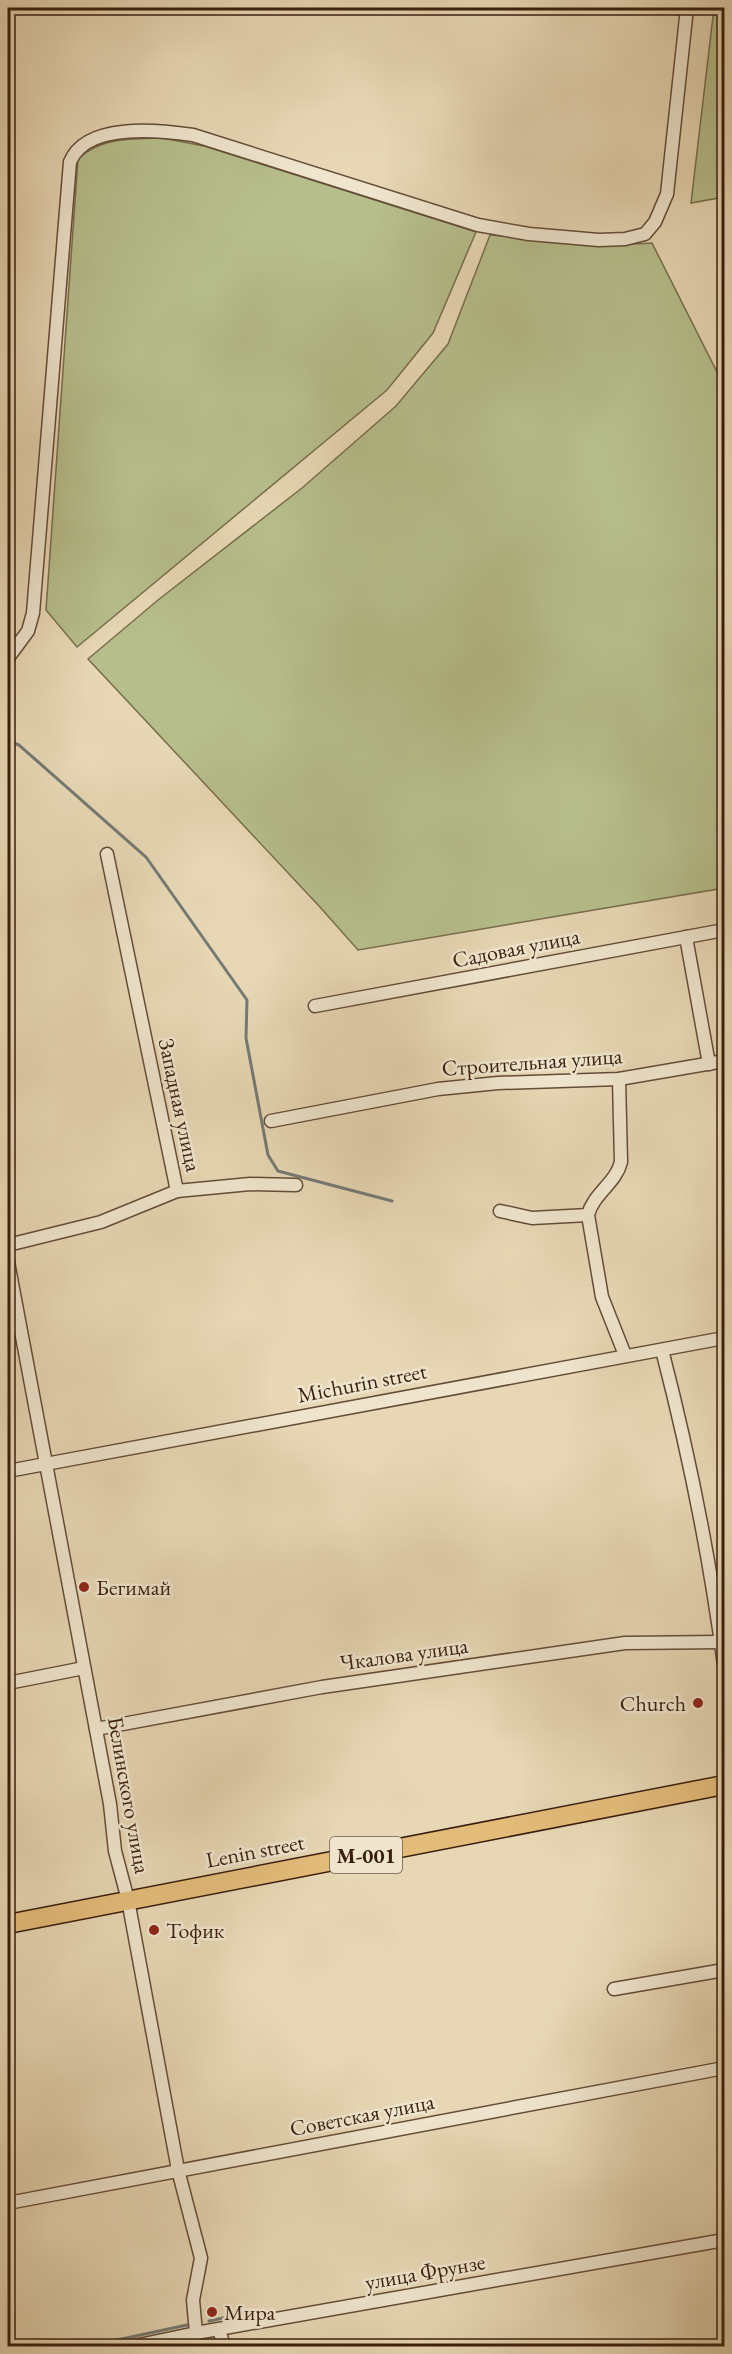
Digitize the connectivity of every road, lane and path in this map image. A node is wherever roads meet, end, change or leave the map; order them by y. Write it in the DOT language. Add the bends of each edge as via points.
graph roads {
  1 [pos="687,8"];
  2 [pos="8,658"];
  3 [pos="106,854"];
  4 [pos="724,930"];
  5 [pos="687,937"];
  6 [pos="315,1006"];
  7 [pos="724,1061"];
  8 [pos="709,1064"];
  9 [pos="619,1080"];
  10 [pos="271,1121"];
  11 [pos="296,1185"];
  12 [pos="177,1191"];
  13 [pos="500,1211"];
  14 [pos="588,1215"];
  15 [pos="8,1245"];
  16 [pos="8,1268"];
  17 [pos="724,1338"];
  18 [pos="662,1350"];
  19 [pos="625,1355"];
  20 [pos="46,1463"];
  21 [pos="8,1471"];
  22 [pos="720,1601"];
  23 [pos="721,1642"];
  24 [pos="724,1665"];
  25 [pos="84,1668"];
  26 [pos="8,1683"];
  27 [pos="96,1729"];
  28 [pos="724,1785"];
  29 [pos="128,1900"];
  30 [pos="8,1924"];
  31 [pos="724,1970"];
  32 [pos="614,1989"];
  33 [pos="724,2068"];
  34 [pos="178,2170"];
  35 [pos="8,2203"];
  36 [pos="724,2240"];
  37 [pos="219,2330"];
  38 [pos="196,2333"];
  39 [pos="134,2346"];
  40 [pos="224,2346"];
  1 -- 2 [label="street" via="667,194 645,234 625,239 529,234 478,225 193,135 122,132 99,137 74,151 70,162 33,613 28,632"];
  3 -- 12 [label="street, Западная улица"];
  4 -- 5 [label="street, Садовая улица"];
  5 -- 6 [label="street, Садовая улица"];
  5 -- 8 [label="street"];
  7 -- 8 [label="street, Строительная улица"];
  8 -- 9 [label="street, Строительная улица"];
  9 -- 10 [label="street, Строительная улица" via="498,1083 438,1089"];
  9 -- 14 [label="street" via="621,1162 619,1170 591,1204"];
  11 -- 12 [label="street" via="250,1184"];
  12 -- 15 [label="street, Западная улица" via="101,1222"];
  13 -- 14 [label="street" via="532,1218"];
  14 -- 19 [label="street" via="602,1298"];
  16 -- 20 [label="street, Белинского улица"];
  17 -- 18 [label="street, Michurin street"];
  18 -- 19 [label="street, Michurin street"];
  18 -- 22 [label="street"];
  19 -- 20 [label="street, Michurin street"];
  20 -- 21 [label="street, Michurin street"];
  20 -- 25 [label="street, Белинского улица"];
  22 -- 23 [label="street"];
  23 -- 24 [label="street"];
  23 -- 27 [label="street, Чкалова улица" via="625,1643 322,1687"];
  25 -- 26 [label="street"];
  25 -- 27 [label="street, Белинского улица"];
  27 -- 29 [label="street, Белинского улица" via="115,1851"];
  28 -- 29 [label="main road, Lenin street / М-001"];
  29 -- 30 [label="main road, Lenin street / М-001"];
  29 -- 34 [label="street, Белинского улица"];
  31 -- 32 [label="street"];
  33 -- 34 [label="street, Советская улица"];
  34 -- 35 [label="street, Советская улица"];
  34 -- 38 [label="street, Белинского улица" via="201,2258 193,2300"];
  36 -- 37 [label="street, улица Фрунзе"];
  37 -- 38 [label="street, улица Фрунзе"];
  37 -- 40 [label="street"];
  38 -- 39 [label="street, улица Фрунзе"];
}
